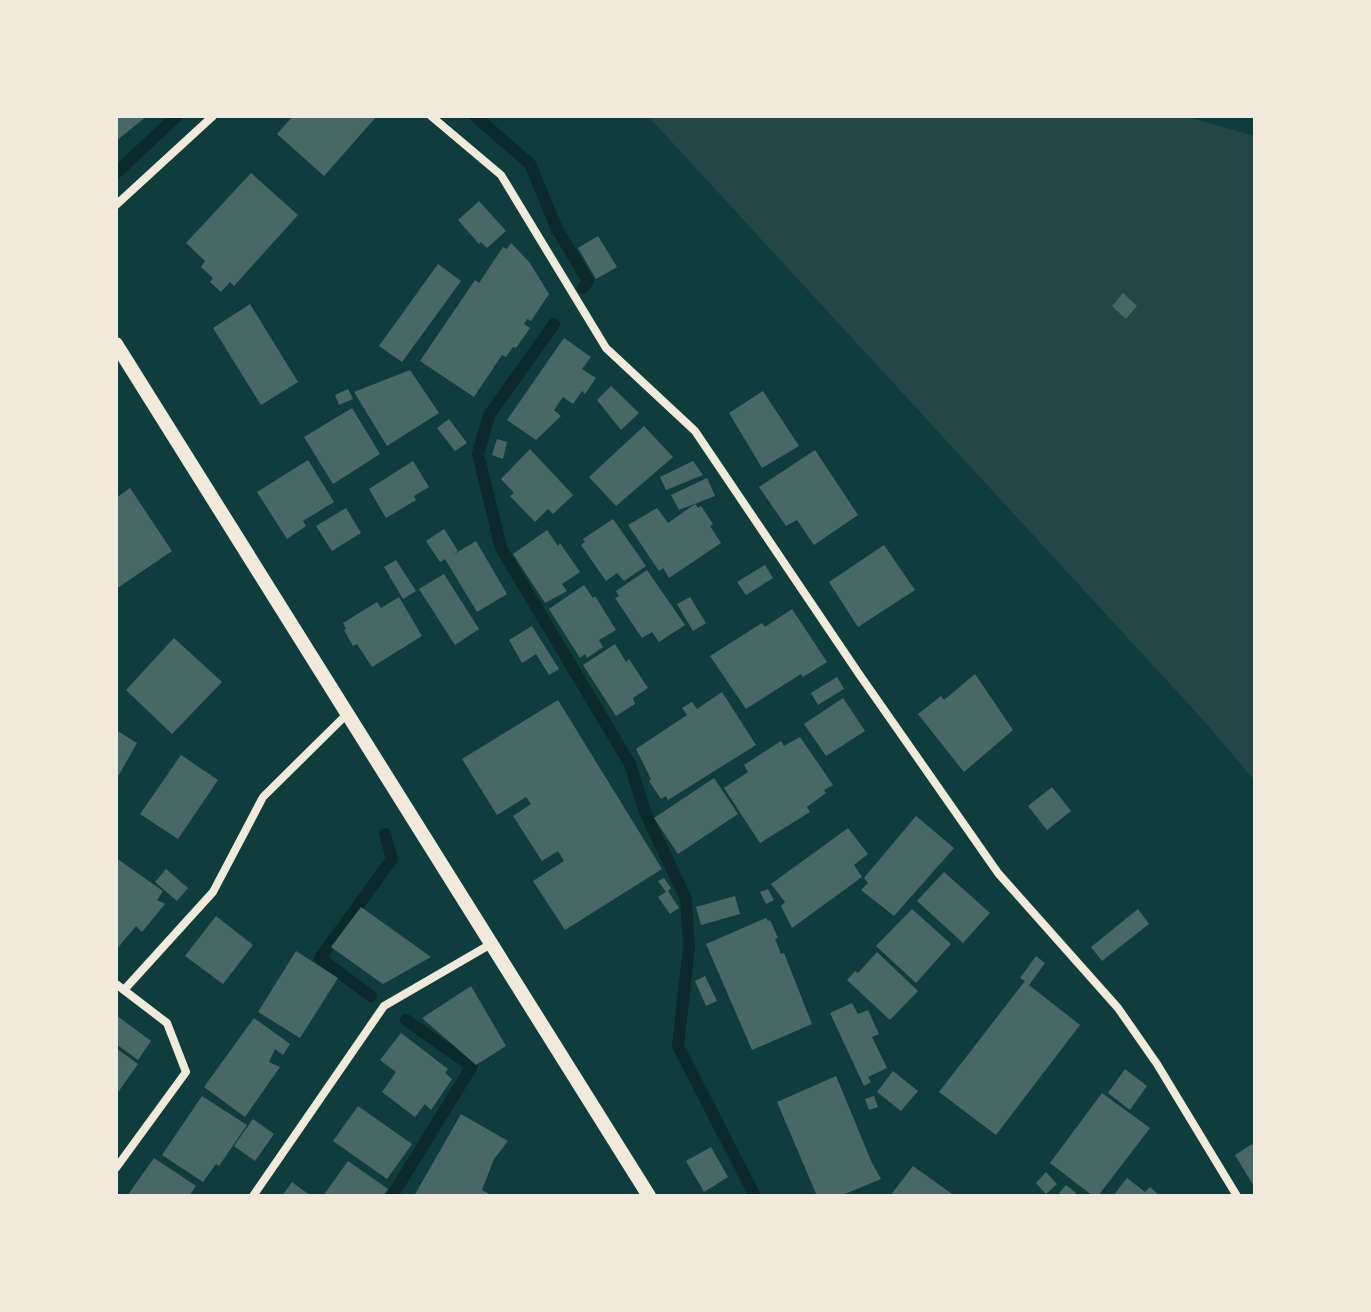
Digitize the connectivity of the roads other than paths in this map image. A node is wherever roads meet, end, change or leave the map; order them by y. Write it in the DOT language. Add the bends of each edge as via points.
graph roads {
  1 [pos="213,116"];
  2 [pos="431,116"];
  3 [pos="116,205"];
  4 [pos="116,344"];
  5 [pos="347,714"];
  6 [pos="491,944"];
  7 [pos="116,984"];
  8 [pos="124,990"];
  9 [pos="116,1168"];
  10 [pos="253,1196"];
  11 [pos="649,1196"];
  12 [pos="1237,1196"];
  1 -- 3 [label="street"];
  2 -- 12 [label="street" via="501,175 606,348 695,431 998,873 1118,1008"];
  4 -- 5 [label="street"];
  5 -- 6 [label="street"];
  5 -- 8 [label="street" via="263,797 213,892"];
  6 -- 10 [label="street" via="384,1006"];
  6 -- 11 [label="street"];
  7 -- 8 [label="street"];
  8 -- 9 [label="street" via="167,1023 186,1072"];
}
